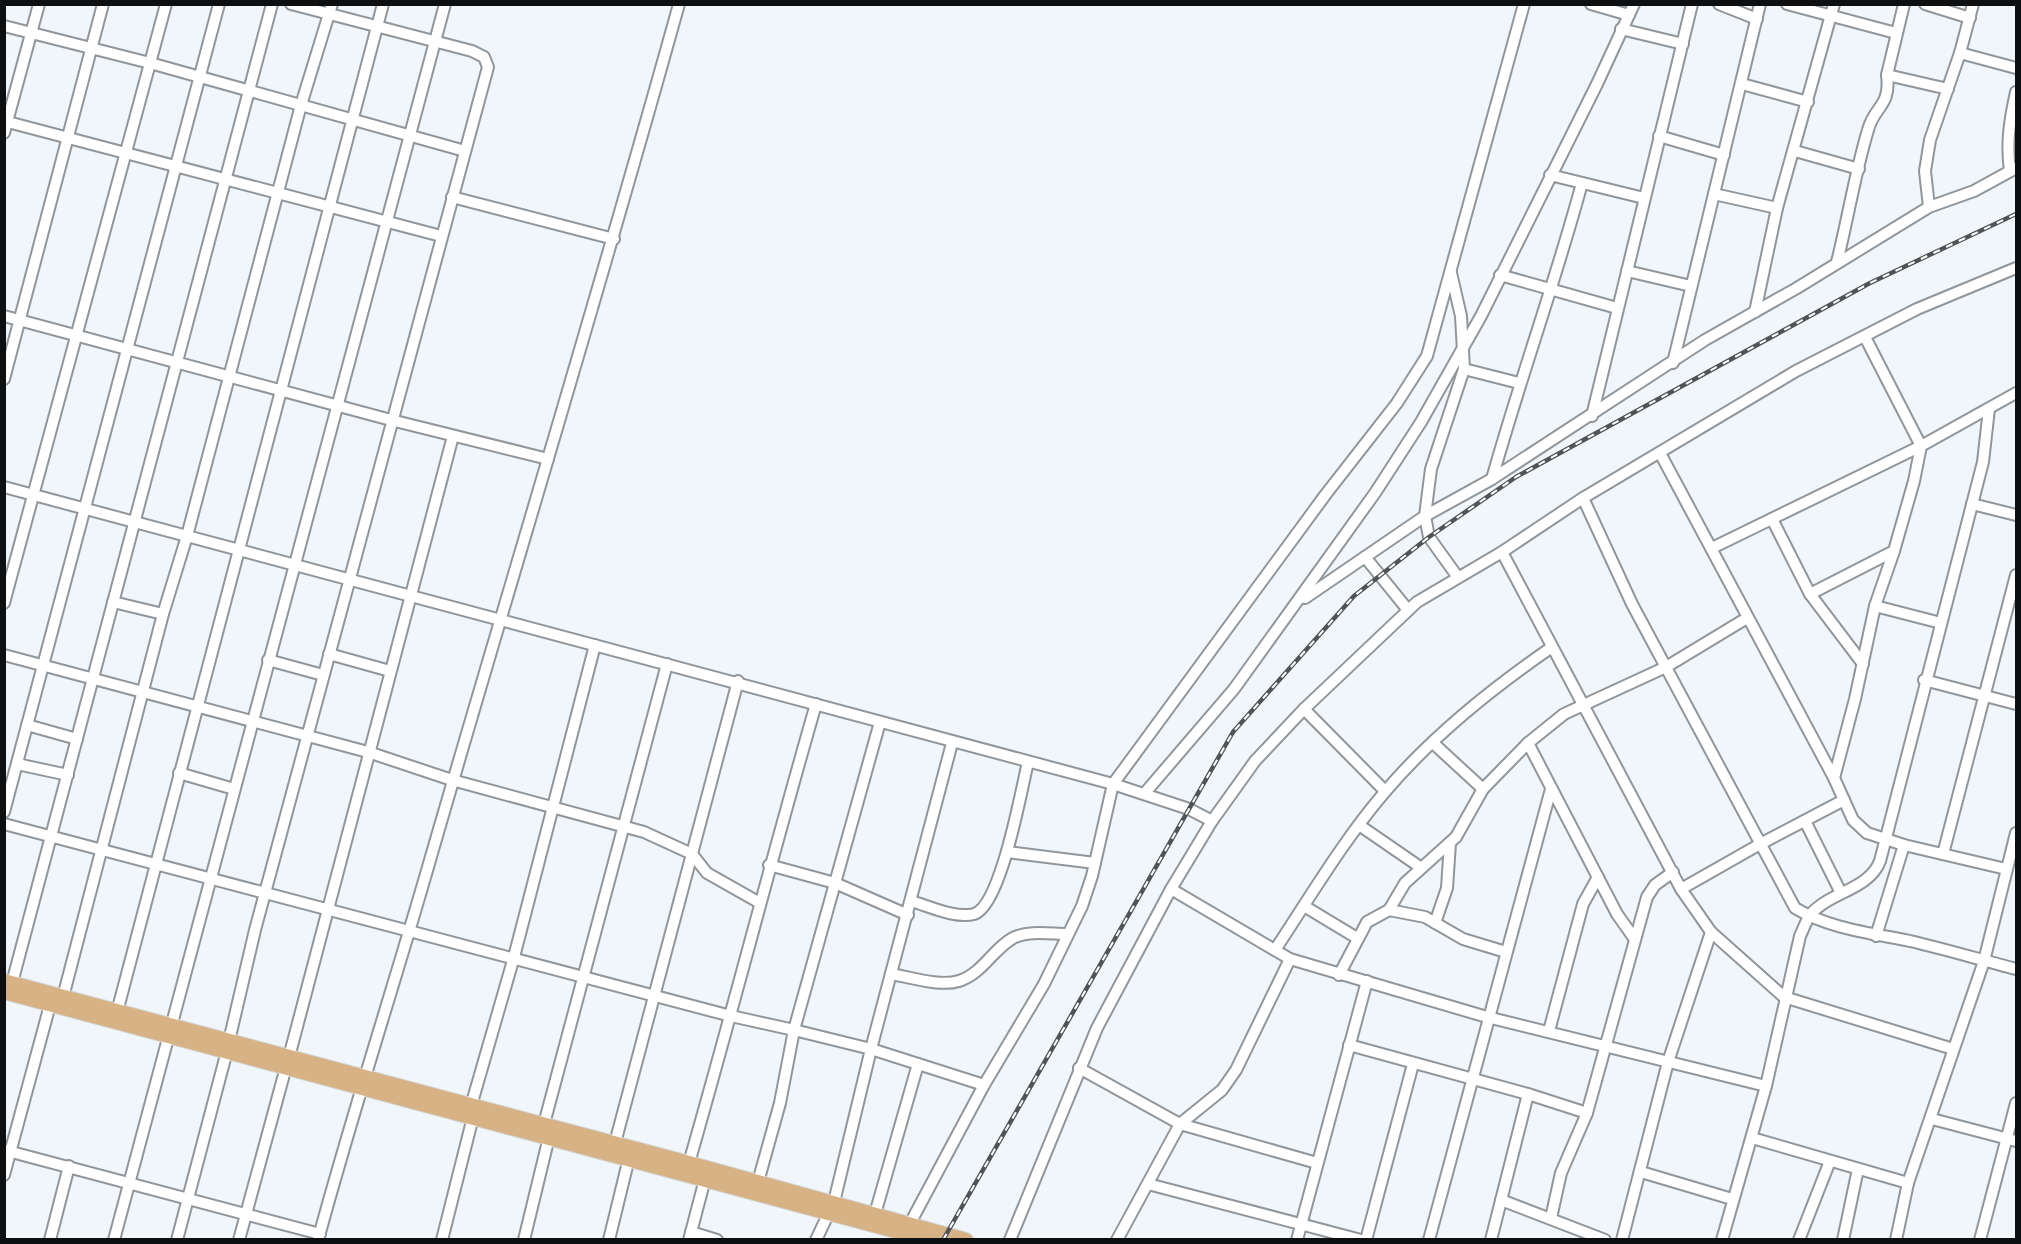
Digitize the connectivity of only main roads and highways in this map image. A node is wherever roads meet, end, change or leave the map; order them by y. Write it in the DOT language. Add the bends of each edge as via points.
graph roads {
  1 [pos="7,986"];
  2 [pos="170,1031"];
  3 [pos="547,1131"];
  4 [pos="832,1207"];
  5 [pos="906,1232"];
  6 [pos="929,1239"];
  7 [pos="966,1239"];
  1 -- 2 [label="main road" via="63,997"];
  1 -- 2 [label="main road" via="50,1005"];
  2 -- 3 [label="main road"];
  3 -- 4 [label="main road" via="705,1179"];
  3 -- 4 [label="main road" via="688,1162"];
  4 -- 5 [label="main road"];
  4 -- 5 [label="main road" via="875,1214"];
  5 -- 6 [label="main road"];
  5 -- 7 [label="main road"];
}
